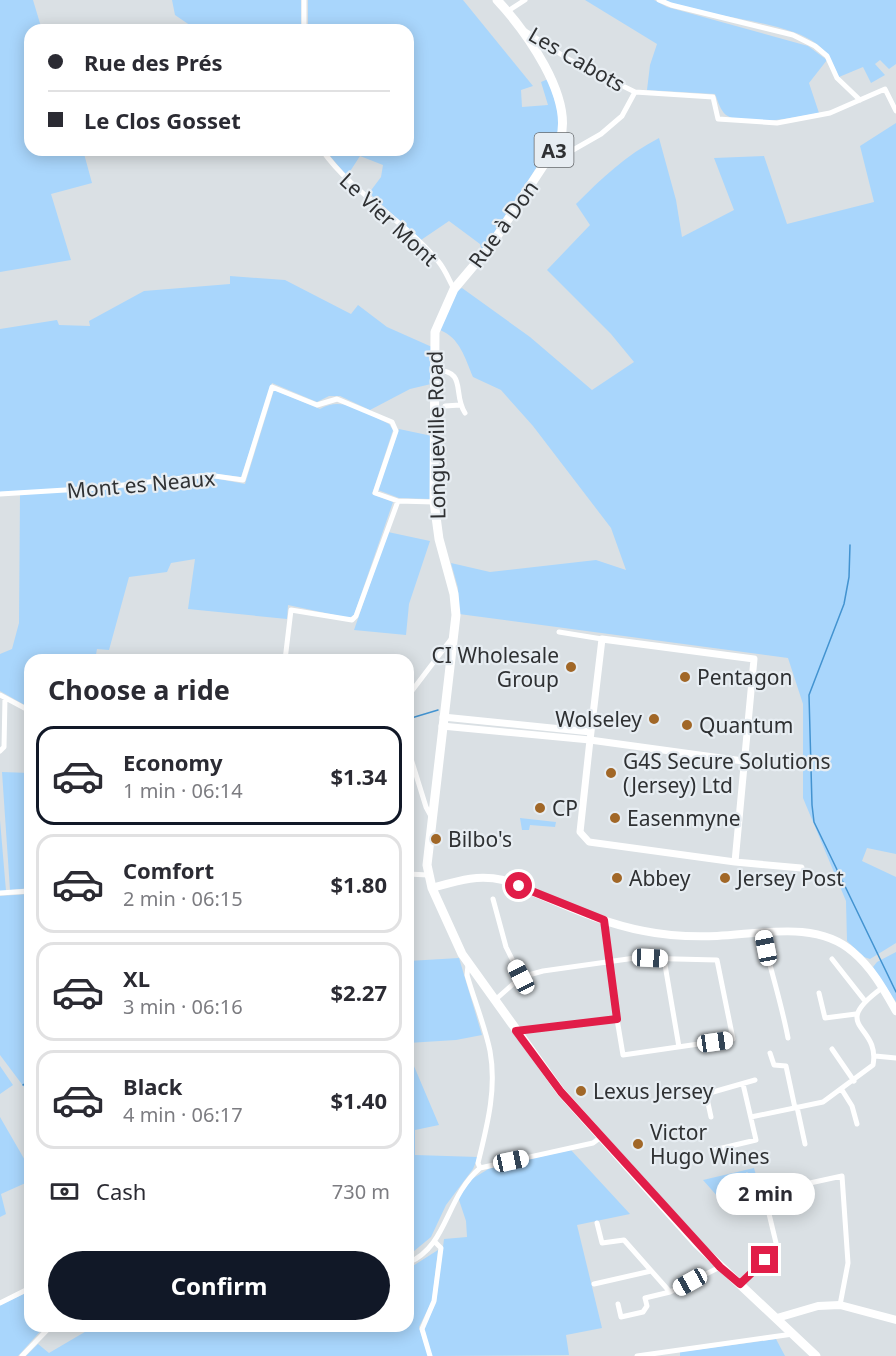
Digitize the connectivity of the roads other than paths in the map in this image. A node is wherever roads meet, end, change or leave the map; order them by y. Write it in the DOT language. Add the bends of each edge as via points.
graph roads {
  1 [pos="304,0"];
  2 [pos="497,0"];
  3 [pos="525,0"];
  4 [pos="659,0"];
  5 [pos="507,11"];
  6 [pos="304,24"];
  7 [pos="519,26"];
  8 [pos="635,92"];
  9 [pos="860,100"];
  10 [pos="896,111"];
  11 [pos="326,156"];
  12 [pos="543,167"];
  13 [pos="454,289"];
  14 [pos="435,370"];
  15 [pos="460,405"];
  16 [pos="445,406"];
  17 [pos="465,413"];
  18 [pos="0,494"];
  19 [pos="398,501"];
  20 [pos="434,502"];
  21 [pos="559,632"];
  22 [pos="453,636"];
  23 [pos="602,639"];
  24 [pos="286,654"];
  25 [pos="414,688"];
  26 [pos="2,697"];
  27 [pos="24,708"];
  28 [pos="443,721"];
  29 [pos="590,736"];
  30 [pos="0,751"];
  31 [pos="743,760"];
  32 [pos="414,768"];
  33 [pos="432,818"];
  34 [pos="735,862"];
  35 [pos="801,868"];
  36 [pos="414,874"];
  37 [pos="428,875"];
  38 [pos="432,888"];
  39 [pos="24,891"];
  40 [pos="0,893"];
  41 [pos="493,898"];
  42 [pos="604,920"];
  43 [pos="762,932"];
  44 [pos="664,959"];
  45 [pos="832,959"];
  46 [pos="609,961"];
  47 [pos="468,965"];
  48 [pos="521,977"];
  49 [pos="882,988"];
  50 [pos="819,993"];
  51 [pos="493,1001"];
  52 [pos="865,1001"];
  53 [pos="896,1011"];
  54 [pos="856,1014"];
  55 [pos="617,1019"];
  56 [pos="516,1031"];
  57 [pos="788,1038"];
  58 [pos="679,1047"];
  59 [pos="832,1049"];
  60 [pos="770,1053"];
  61 [pos="875,1056"];
  62 [pos="896,1058"];
  63 [pos="755,1080"];
  64 [pos="854,1081"];
  65 [pos="743,1084"];
  66 [pos="842,1090"];
  67 [pos="796,1108"];
  68 [pos="711,1117"];
  69 [pos="751,1117"];
  70 [pos="857,1124"];
  71 [pos="601,1137"];
  72 [pos="805,1144"];
  73 [pos="714,1150"];
  74 [pos="480,1168"];
  75 [pos="597,1223"];
  76 [pos="435,1242"];
  77 [pos="414,1260"];
  78 [pos="720,1267"];
  79 [pos="651,1271"];
  80 [pos="594,1284"];
  81 [pos="740,1284"];
  82 [pos="24,1291"];
  83 [pos="670,1292"];
  84 [pos="0,1303"];
  85 [pos="618,1304"];
  86 [pos="840,1305"];
  87 [pos="777,1318"];
  88 [pos="896,1320"];
  89 [pos="45,1332"];
  90 [pos="794,1334"];
  91 [pos="22,1356"];
  92 [pos="430,1356"];
  93 [pos="637,1356"];
  94 [pos="816,1356"];
  1 -- 6 [label="street"];
  2 -- 5 [label="main road, Rue à Don / A3"];
  3 -- 5 [label="street"];
  4 -- 9 [label="street" via="793,34 827,56 837,78"];
  5 -- 7 [label="main road, Rue à Don / A3"];
  7 -- 8 [label="street, Les Cabots" via="568,59"];
  7 -- 12 [label="main road, Rue à Don / A3" via="552,81 564,114 560,140"];
  8 -- 9 [label="street" via="714,97 718,118 777,123 830,113"];
  8 -- 12 [label="street" via="622,116 601,134"];
  9 -- 10 [label="street" via="885,89"];
  11 -- 13 [label="street, Le Vier Mont" via="335,169 440,262"];
  12 -- 13 [label="main road, Rue à Don / A3" via="492,244"];
  13 -- 14 [label="main road, Longueville Road / A3" via="435,333"];
  14 -- 15 [label="street" via="456,377"];
  14 -- 20 [label="main road, Longueville Road / A3"];
  15 -- 16 [label="street"];
  15 -- 17 [label="street"];
  18 -- 19 [label="street, Mont es Neaux" via="208,475 243,480 272,387 317,405 337,399 392,422 396,431 375,493"];
  19 -- 20 [label="street"];
  19 -- 24 [label="street" via="356,616 352,620 291,610"];
  20 -- 22 [label="main road, Longueville Road / A3" via="454,594"];
  21 -- 23 [label="street"];
  22 -- 25 [label="street"];
  22 -- 28 [label="main road, Longueville Road / A3"];
  23 -- 29 [label="street"];
  23 -- 31 [label="street" via="754,659"];
  26 -- 27 [label="street"];
  26 -- 30 [label="street" via="4,747"];
  28 -- 29 [label="street"];
  28 -- 33 [label="main road, Longueville Road / A3"];
  29 -- 31 [label="street"];
  29 -- 34 [label="street" via="582,836 589,842"];
  31 -- 34 [label="street"];
  32 -- 33 [label="street"];
  33 -- 37 [label="main road, Longueville Road / A3"];
  34 -- 35 [label="street"];
  36 -- 37 [label="street"];
  37 -- 38 [label="main road, Longueville Road / A3"];
  38 -- 42 [label="main road" via="486,876"];
  38 -- 47 [label="main road, Longueville Road / A3"];
  39 -- 40 [label="street"];
  41 -- 48 [label="street" via="506,947"];
  42 -- 43 [label="main road" via="677,936"];
  42 -- 46 [label="street"];
  43 -- 49 [label="main road" via="807,932 837,941 860,959"];
  43 -- 57 [label="street"];
  44 -- 46 [label="street"];
  44 -- 58 [label="street"];
  44 -- 58 [label="street" via="717,960 733,1039"];
  45 -- 52 [label="street"];
  46 -- 48 [label="street"];
  46 -- 55 [label="street"];
  47 -- 51 [label="main road, Longueville Road / A3"];
  47 -- 74 [label="street" via="467,975 492,1071 492,1100 478,1162"];
  48 -- 51 [label="street"];
  49 -- 52 [label="street"];
  49 -- 53 [label="main road"];
  50 -- 54 [label="street" via="825,1018"];
  51 -- 56 [label="main road, Longueville Road / A3"];
  52 -- 54 [label="street"];
  54 -- 61 [label="street"];
  55 -- 56 [label="street"];
  55 -- 58 [label="street" via="623,1055"];
  56 -- 71 [label="main road, Longueville Road / A3" via="561,1092"];
  59 -- 64 [label="street"];
  60 -- 67 [label="street" via="774,1065 786,1066"];
  61 -- 62 [label="street"];
  61 -- 64 [label="street" via="873,1065"];
  63 -- 65 [label="street"];
  64 -- 66 [label="street"];
  65 -- 68 [label="street" via="706,1094"];
  65 -- 69 [label="street"];
  66 -- 67 [label="street" via="823,1102"];
  66 -- 70 [label="street"];
  67 -- 69 [label="street"];
  67 -- 72 [label="street"];
  69 -- 73 [label="street" via="756,1140"];
  71 -- 74 [label="street" via="593,1143"];
  71 -- 78 [label="main road, Longueville Road / A3"];
  74 -- 76 [label="street" via="455,1197"];
  75 -- 79 [label="street" via="602,1243 624,1240"];
  76 -- 77 [label="street"];
  76 -- 92 [label="street" via="441,1248 434,1301 422,1329"];
  78 -- 81 [label="main road, Longueville Road / A3"];
  78 -- 83 [label="street"];
  79 -- 80 [label="street"];
  79 -- 83 [label="street"];
  81 -- 86 [label="street" via="777,1247 764,1193 842,1176 848,1263"];
  81 -- 87 [label="main road, Longueville Road / A3"];
  82 -- 84 [label="street"];
  83 -- 85 [label="street" via="645,1298 643,1312 621,1317"];
  86 -- 87 [label="main road" via="818,1306"];
  86 -- 88 [label="main road"];
  87 -- 90 [label="main road, A3"];
  89 -- 91 [label="street"];
  90 -- 93 [label="street"];
  90 -- 94 [label="main road, A3"];
}
